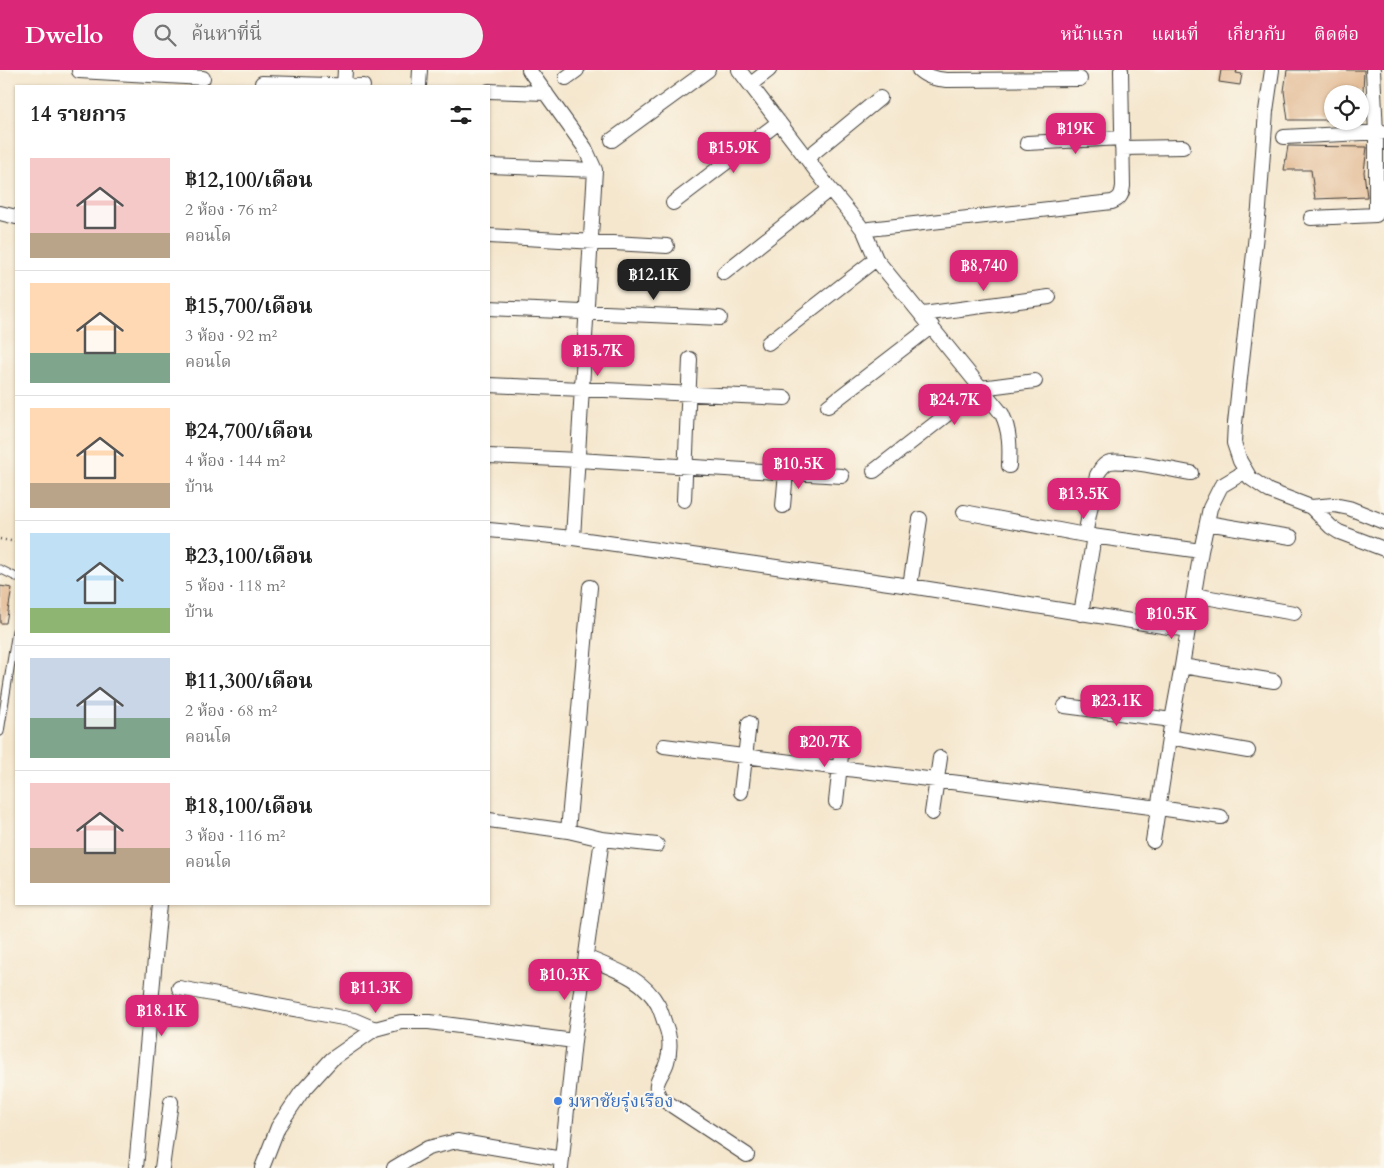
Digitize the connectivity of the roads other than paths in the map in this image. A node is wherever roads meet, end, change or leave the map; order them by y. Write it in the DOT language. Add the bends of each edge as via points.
graph roads {
  1 [pos="345,70"];
  2 [pos="420,70"];
  3 [pos="529,70"];
  4 [pos="708,70"];
  5 [pos="739,70"];
  6 [pos="769,70"];
  7 [pos="919,70"];
  8 [pos="1121,70"];
  9 [pos="1272,70"];
  10 [pos="1373,70"];
  11 [pos="79,71"];
  12 [pos="203,78"];
  13 [pos="1080,79"];
  14 [pos="262,83"];
  15 [pos="751,84"];
  16 [pos="317,85"];
  17 [pos="344,85"];
  18 [pos="419,85"];
  19 [pos="490,91"];
  20 [pos="546,93"];
  21 [pos="880,98"];
  22 [pos="778,122"];
  23 [pos="1380,132"];
  24 [pos="1284,137"];
  25 [pos="612,140"];
  26 [pos="1027,143"];
  27 [pos="1122,143"];
  28 [pos="1183,148"];
  29 [pos="807,158"];
  30 [pos="490,166"];
  31 [pos="595,170"];
  32 [pos="830,189"];
  33 [pos="673,203"];
  34 [pos="0,213"];
  35 [pos="1380,215"];
  36 [pos="15,217"];
  37 [pos="1312,218"];
  38 [pos="864,232"];
  39 [pos="490,236"];
  40 [pos="592,241"];
  41 [pos="666,246"];
  42 [pos="876,259"];
  43 [pos="724,273"];
  44 [pos="1049,298"];
  45 [pos="490,308"];
  46 [pos="587,312"];
  47 [pos="922,314"];
  48 [pos="720,318"];
  49 [pos="932,326"];
  50 [pos="768,343"];
  51 [pos="690,359"];
  52 [pos="1035,381"];
  53 [pos="490,385"];
  54 [pos="583,388"];
  55 [pos="981,388"];
  56 [pos="688,394"];
  57 [pos="785,398"];
  58 [pos="828,406"];
  59 [pos="490,456"];
  60 [pos="578,460"];
  61 [pos="685,466"];
  62 [pos="1009,466"];
  63 [pos="874,470"];
  64 [pos="1246,471"];
  65 [pos="786,472"];
  66 [pos="1191,473"];
  67 [pos="842,476"];
  68 [pos="684,500"];
  69 [pos="783,506"];
  70 [pos="1310,507"];
  71 [pos="964,512"];
  72 [pos="920,519"];
  73 [pos="1382,521"];
  74 [pos="1207,523"];
  75 [pos="490,530"];
  76 [pos="1089,536"];
  77 [pos="1291,537"];
  78 [pos="573,538"];
  79 [pos="1378,546"];
  80 [pos="1201,551"];
  81 [pos="0,569"];
  82 [pos="15,576"];
  83 [pos="910,586"];
  84 [pos="590,587"];
  85 [pos="1194,595"];
  86 [pos="1294,613"];
  87 [pos="1081,614"];
  88 [pos="1188,630"];
  89 [pos="15,637"];
  90 [pos="1182,666"];
  91 [pos="1274,681"];
  92 [pos="1066,706"];
  93 [pos="1172,720"];
  94 [pos="749,724"];
  95 [pos="0,732"];
  96 [pos="843,737"];
  97 [pos="1169,737"];
  98 [pos="664,746"];
  99 [pos="1248,750"];
  100 [pos="745,756"];
  101 [pos="940,758"];
  102 [pos="840,768"];
  103 [pos="937,780"];
  104 [pos="741,792"];
  105 [pos="836,802"];
  106 [pos="1159,808"];
  107 [pos="932,813"];
  108 [pos="1221,817"];
  109 [pos="490,820"];
  110 [pos="568,831"];
  111 [pos="602,839"];
  112 [pos="1153,841"];
  113 [pos="657,845"];
  114 [pos="160,905"];
  115 [pos="586,957"];
  116 [pos="179,988"];
  117 [pos="375,1029"];
  118 [pos="574,1041"];
  119 [pos="171,1102"];
  120 [pos="747,1155"];
  121 [pos="562,1164"];
  122 [pos="136,1168"];
  123 [pos="162,1168"];
  124 [pos="262,1168"];
  125 [pos="394,1168"];
  1 -- 17 [label="street"];
  2 -- 18 [label="street"];
  3 -- 20 [label="street"];
  4 -- 25 [label="street"];
  5 -- 15 [label="street"];
  6 -- 15 [label="street"];
  7 -- 13 [label="street" via="934,79 946,80"];
  8 -- 27 [label="street"];
  9 -- 64 [label="street" via="1235,423 1234,443"];
  10 -- 23 [label="street"];
  11 -- 12 [label="street"];
  14 -- 16 [label="street"];
  15 -- 22 [label="street"];
  19 -- 20 [label="street"];
  20 -- 31 [label="street" via="585,148"];
  21 -- 29 [label="street"];
  22 -- 29 [label="street"];
  22 -- 33 [label="street"];
  23 -- 24 [label="street"];
  23 -- 35 [label="street"];
  26 -- 27 [label="street"];
  27 -- 28 [label="street"];
  27 -- 38 [label="street" via="1122,193 1112,202"];
  29 -- 32 [label="street"];
  30 -- 31 [label="street"];
  31 -- 40 [label="street"];
  32 -- 38 [label="street"];
  32 -- 43 [label="street"];
  34 -- 36 [label="street"];
  35 -- 37 [label="street"];
  38 -- 42 [label="street"];
  39 -- 40 [label="street"];
  40 -- 41 [label="street"];
  40 -- 46 [label="street"];
  42 -- 47 [label="street"];
  42 -- 50 [label="street"];
  44 -- 47 [label="street"];
  45 -- 46 [label="street"];
  46 -- 48 [label="street"];
  46 -- 54 [label="street"];
  47 -- 49 [label="street"];
  49 -- 55 [label="street"];
  49 -- 58 [label="street"];
  51 -- 56 [label="street"];
  52 -- 55 [label="street"];
  53 -- 54 [label="street"];
  54 -- 56 [label="street"];
  54 -- 60 [label="street"];
  55 -- 62 [label="street" via="1007,424"];
  55 -- 63 [label="street"];
  56 -- 57 [label="street"];
  56 -- 61 [label="street"];
  59 -- 60 [label="street"];
  60 -- 61 [label="street"];
  60 -- 78 [label="street"];
  61 -- 65 [label="street"];
  61 -- 68 [label="street"];
  64 -- 70 [label="street" via="1269,492"];
  64 -- 74 [label="street" via="1221,486 1210,508"];
  65 -- 67 [label="street"];
  65 -- 69 [label="street"];
  66 -- 76 [label="street" via="1109,462 1097,475"];
  70 -- 73 [label="street" via="1334,505"];
  70 -- 79 [label="street" via="1338,532"];
  71 -- 76 [label="street"];
  72 -- 83 [label="street"];
  74 -- 77 [label="street"];
  74 -- 80 [label="street"];
  75 -- 78 [label="street"];
  76 -- 80 [label="street"];
  76 -- 87 [label="street"];
  78 -- 83 [label="street"];
  80 -- 85 [label="street"];
  81 -- 82 [label="lane"];
  83 -- 87 [label="street"];
  84 -- 110 [label="street"];
  85 -- 86 [label="street"];
  85 -- 88 [label="street"];
  87 -- 88 [label="street"];
  88 -- 90 [label="street"];
  89 -- 95 [label="lane"];
  90 -- 91 [label="street"];
  90 -- 93 [label="street"];
  92 -- 93 [label="street"];
  93 -- 97 [label="street"];
  94 -- 100 [label="street"];
  96 -- 102 [label="street"];
  97 -- 99 [label="street"];
  97 -- 106 [label="street"];
  98 -- 100 [label="street"];
  100 -- 102 [label="street"];
  100 -- 104 [label="street"];
  101 -- 103 [label="street"];
  102 -- 103 [label="street"];
  102 -- 105 [label="street"];
  103 -- 106 [label="street"];
  103 -- 107 [label="street"];
  106 -- 108 [label="street"];
  106 -- 112 [label="street"];
  109 -- 110 [label="street"];
  110 -- 111 [label="street"];
  111 -- 113 [label="street"];
  111 -- 115 [label="street"];
  114 -- 122 [label="street"];
  115 -- 118 [label="street"];
  115 -- 120 [label="street" via="630,976 642,984 658,1005 668,1031 670,1050 657,1081 659,1097"];
  116 -- 117 [label="street" via="354,1020"];
  117 -- 118 [label="street" via="401,1022 429,1022"];
  117 -- 124 [label="street" via="332,1059 301,1092 278,1127"];
  118 -- 121 [label="street"];
  119 -- 123 [label="street"];
  121 -- 125 [label="street" via="457,1141 428,1148"];
}
